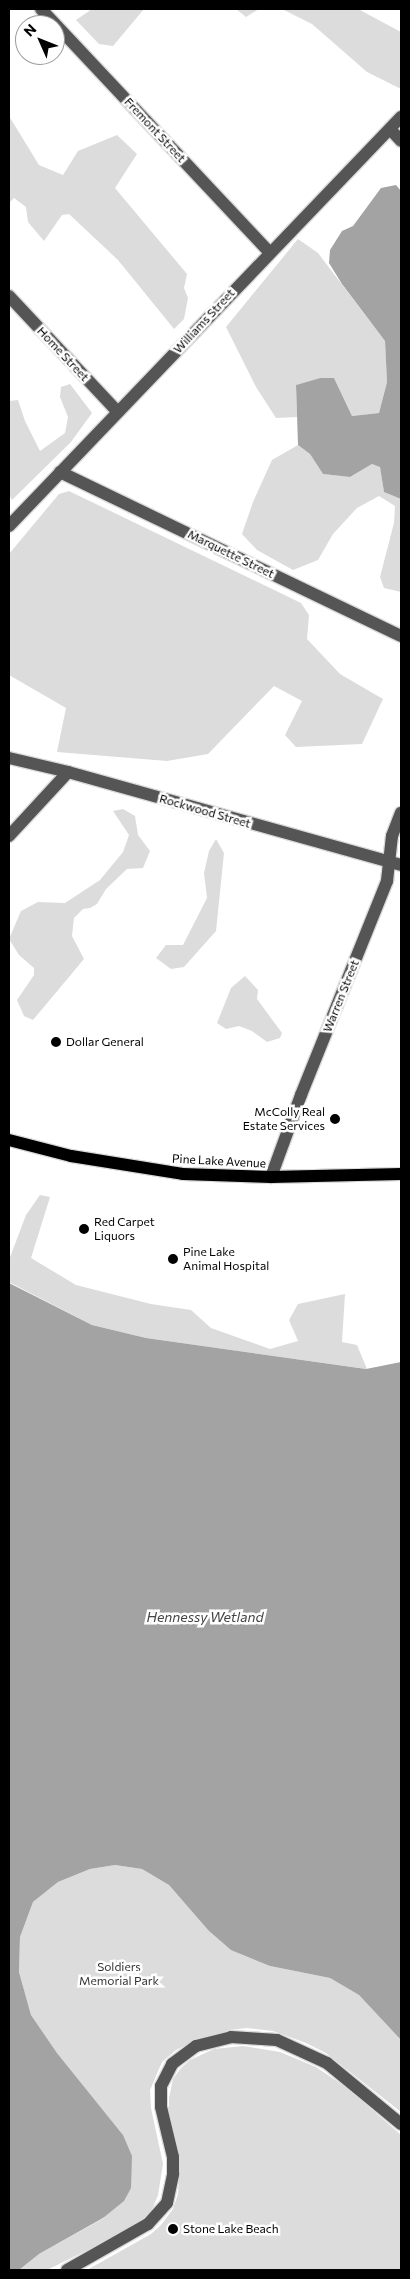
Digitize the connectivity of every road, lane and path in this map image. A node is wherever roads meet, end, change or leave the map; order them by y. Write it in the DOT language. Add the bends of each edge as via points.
graph roads {
  1 [pos="41,9"];
  2 [pos="401,117"];
  3 [pos="390,129"];
  4 [pos="401,141"];
  5 [pos="269,252"];
  6 [pos="9,296"];
  7 [pos="118,412"];
  8 [pos="60,472"];
  9 [pos="9,526"];
  10 [pos="401,636"];
  11 [pos="9,758"];
  12 [pos="68,772"];
  13 [pos="401,813"];
  14 [pos="9,836"];
  15 [pos="387,861"];
  16 [pos="401,865"];
  17 [pos="9,1140"];
  18 [pos="401,1174"];
  19 [pos="271,1177"];
  20 [pos="401,2124"];
  21 [pos="67,2270"];
  1 -- 5 [label="street, Fremont Street"];
  2 -- 3 [label="street, Williams Street"];
  3 -- 4 [label="street"];
  3 -- 5 [label="street, Williams Street"];
  5 -- 7 [label="street, Williams Street"];
  6 -- 7 [label="street, Home Street"];
  7 -- 8 [label="street, Williams Street"];
  8 -- 9 [label="street, Williams Street"];
  8 -- 10 [label="street, Marquette Street"];
  11 -- 12 [label="street, Rockwood Street"];
  12 -- 14 [label="street"];
  12 -- 15 [label="street, Rockwood Street"];
  13 -- 15 [label="street, Warren Street"];
  15 -- 16 [label="street, Rockwood Street"];
  15 -- 19 [label="street, Warren Street" via="387,882"];
  17 -- 19 [label="main road, Pine Lake Avenue" via="78,1157 183,1174"];
  18 -- 19 [label="main road, Pine Lake Avenue"];
  20 -- 21 [label="street" via="327,2063 277,2040 231,2037 196,2046 172,2064 161,2086 161,2106 173,2157 167,2203 148,2224"];
}
